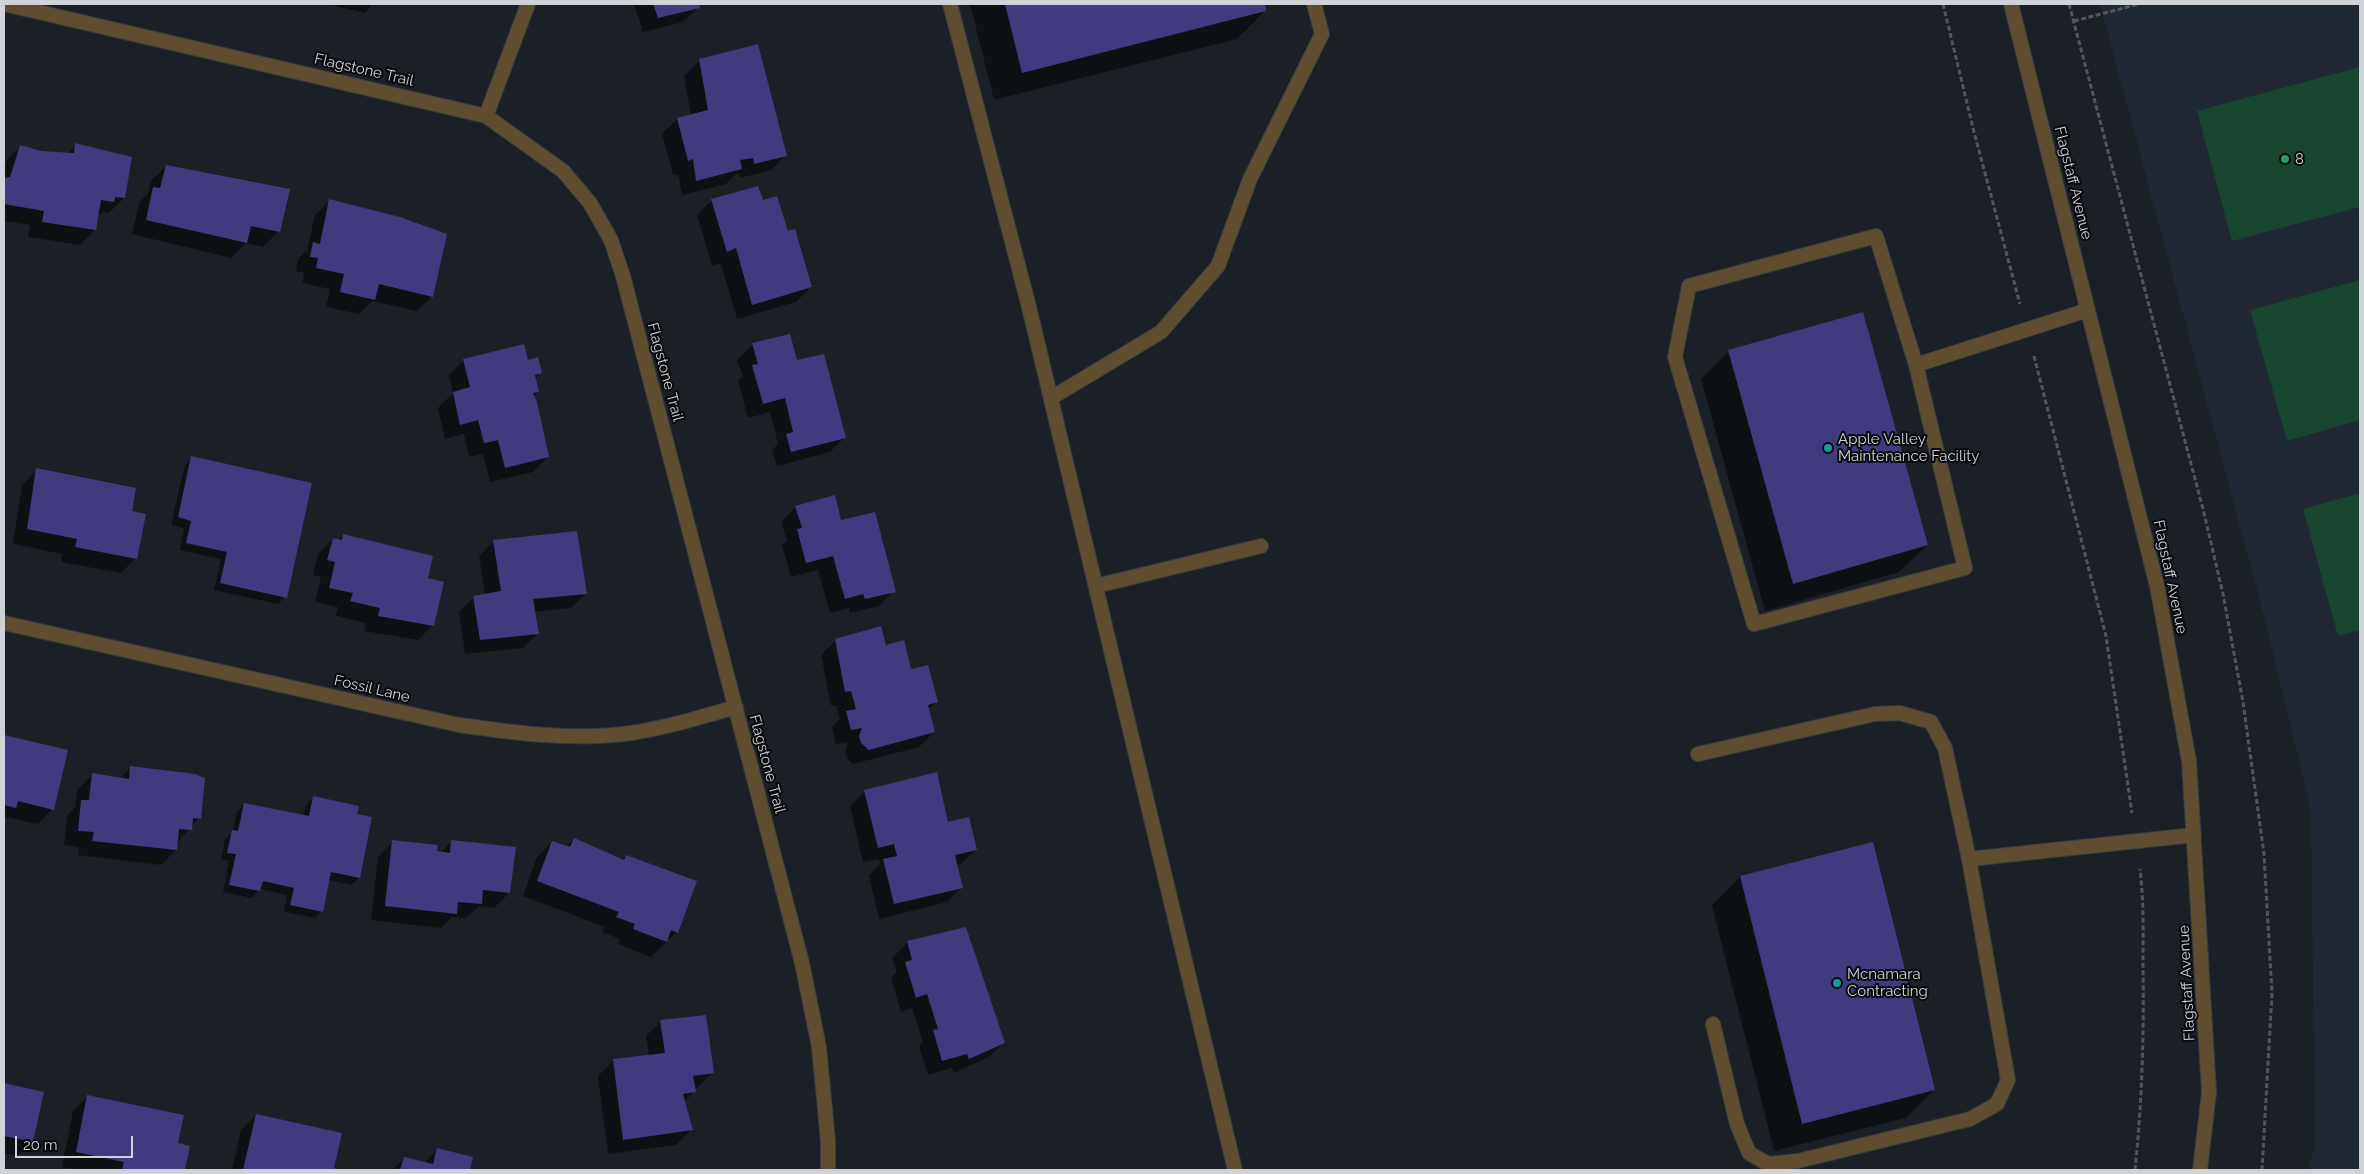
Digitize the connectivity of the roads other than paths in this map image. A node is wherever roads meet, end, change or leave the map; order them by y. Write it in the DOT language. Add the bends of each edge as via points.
graph roads {
  1 [pos="4,4"];
  2 [pos="528,4"];
  3 [pos="950,4"];
  4 [pos="1314,4"];
  5 [pos="2011,4"];
  6 [pos="486,116"];
  7 [pos="2088,310"];
  8 [pos="1916,365"];
  9 [pos="1051,398"];
  10 [pos="1261,546"];
  11 [pos="1096,586"];
  12 [pos="4,623"];
  13 [pos="736,707"];
  14 [pos="1698,754"];
  15 [pos="2194,835"];
  16 [pos="1969,859"];
  17 [pos="1713,1024"];
  18 [pos="828,1170"];
  19 [pos="1235,1170"];
  20 [pos="2200,1170"];
  1 -- 6 [label="street, Flagstone Trail"];
  2 -- 6 [label="street"];
  3 -- 9 [label="street"];
  4 -- 9 [label="street" via="1322,34 1250,179 1218,266 1161,332"];
  5 -- 7 [label="street, Flagstaff Avenue"];
  6 -- 13 [label="street, Flagstone Trail" via="563,171 590,203 611,240"];
  7 -- 8 [label="street"];
  7 -- 15 [label="street, Flagstaff Avenue" via="2157,586 2189,761"];
  8 -- 8 [label="street" via="1876,236 1689,286 1676,357 1754,624 1965,568"];
  9 -- 11 [label="street"];
  10 -- 11 [label="street"];
  11 -- 19 [label="street"];
  12 -- 13 [label="street, Fossil Lane" via="459,725 517,733 573,736 631,733"];
  13 -- 18 [label="street, Flagstone Trail" via="802,963 819,1046"];
  14 -- 16 [label="street" via="1875,714 1900,713 1931,722 1945,748"];
  15 -- 16 [label="street"];
  15 -- 20 [label="street, Flagstaff Avenue" via="2209,1092"];
  16 -- 17 [label="street" via="2008,1080 1997,1104 1970,1119 1798,1161 1768,1164 1749,1153 1737,1124"];
}
